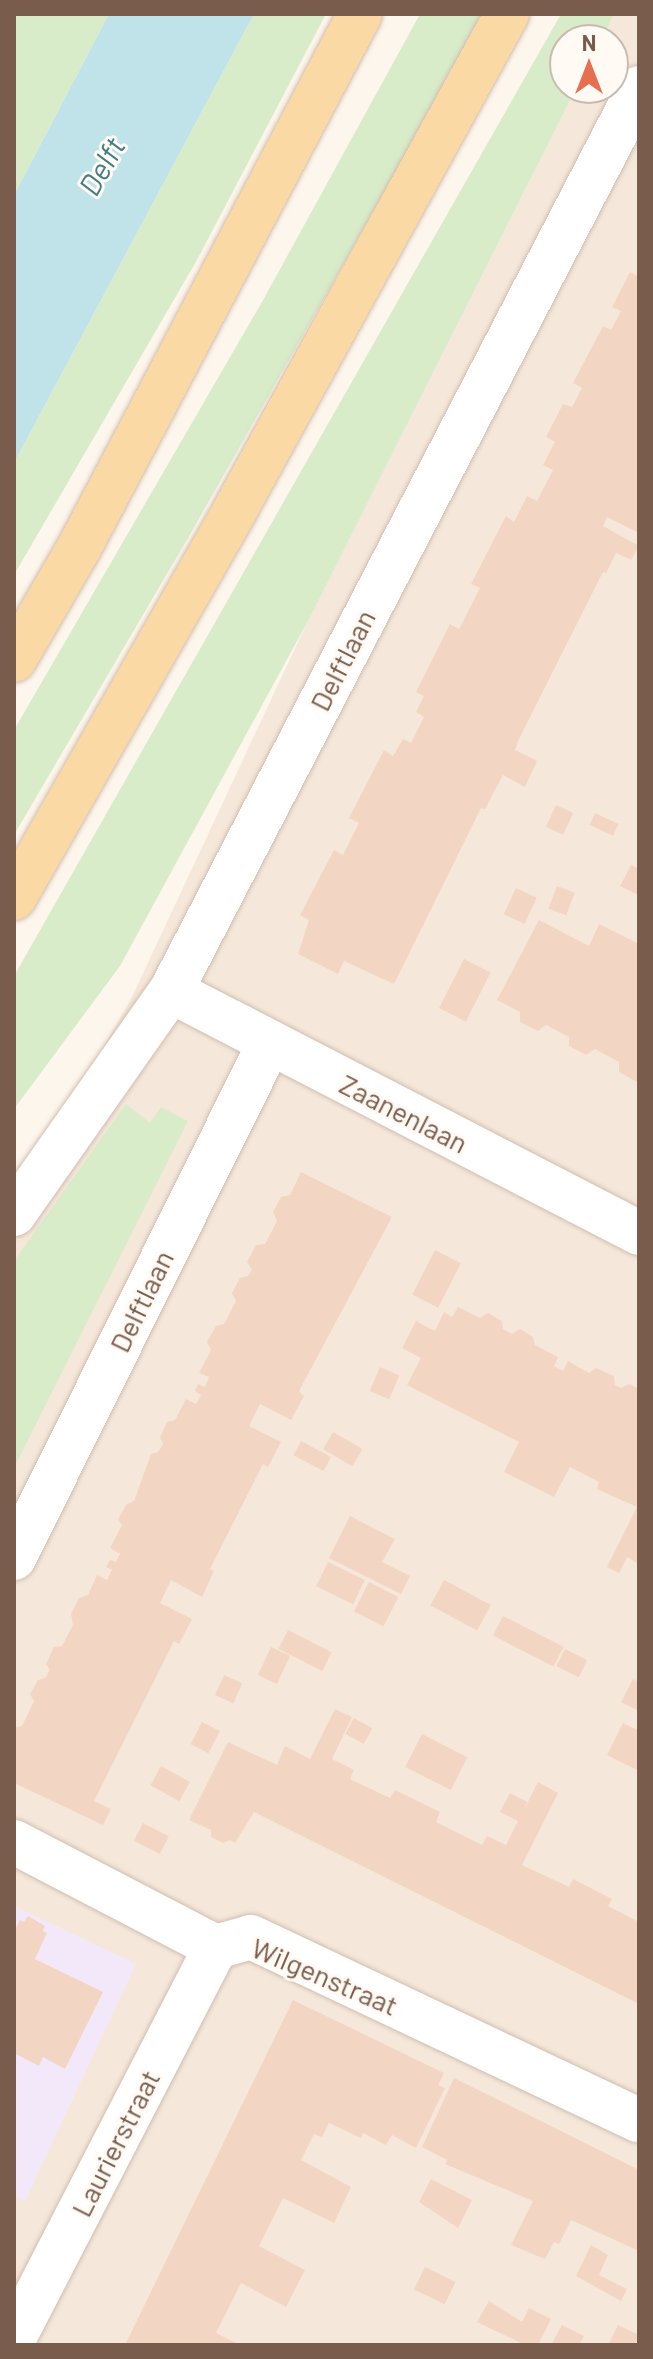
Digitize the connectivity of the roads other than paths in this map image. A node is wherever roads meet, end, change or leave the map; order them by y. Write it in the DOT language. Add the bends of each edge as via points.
graph roads {
  1 [pos="360,14"];
  2 [pos="507,14"];
  3 [pos="639,88"];
  4 [pos="14,660"];
  5 [pos="14,898"];
  6 [pos="171,991"];
  7 [pos="269,1044"];
  8 [pos="14,1214"];
  9 [pos="639,1233"];
  10 [pos="14,1558"];
  11 [pos="14,1842"];
  12 [pos="216,1947"];
  13 [pos="639,2120"];
  14 [pos="14,2338"];
  1 -- 4 [label="main road" via="79,548"];
  2 -- 5 [label="main road" via="235,510"];
  3 -- 6 [label="street, Delftlaan"];
  6 -- 7 [label="street, Zaanenlaan"];
  6 -- 8 [label="street, Delftlaan"];
  7 -- 9 [label="street, Zaanenlaan"];
  7 -- 10 [label="street, Delftlaan"];
  11 -- 12 [label="street, Wilgenstraat"];
  12 -- 13 [label="street, Wilgenstraat" via="251,1937"];
  12 -- 14 [label="street, Laurierstraat"];
}
